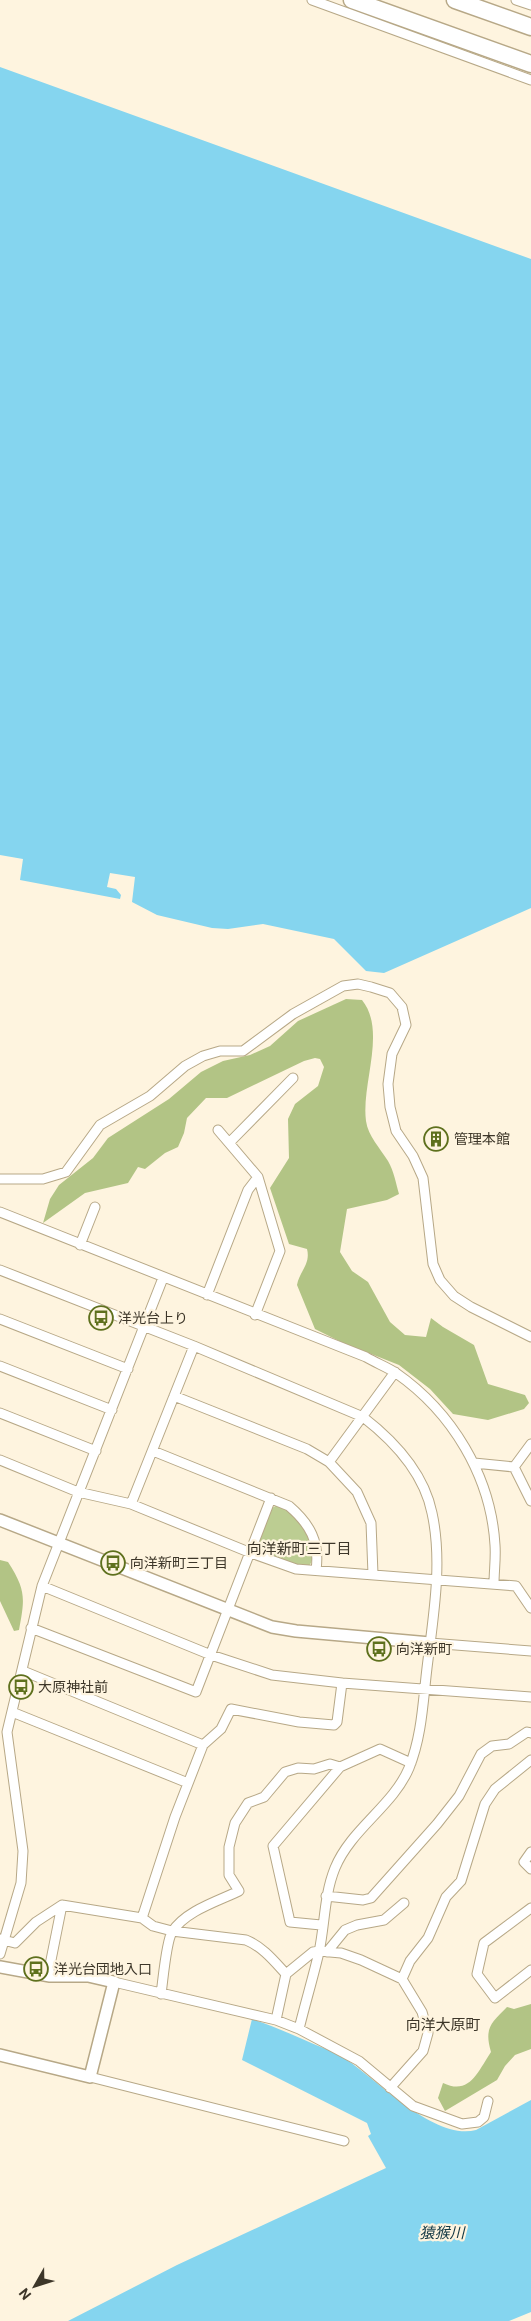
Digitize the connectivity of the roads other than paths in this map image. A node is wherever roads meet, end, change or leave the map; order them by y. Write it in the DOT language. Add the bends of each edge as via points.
graph roads {
  1 [pos="312,0"];
  2 [pos="352,0"];
  3 [pos="455,0"];
  4 [pos="516,0"];
  5 [pos="531,5"];
  6 [pos="531,27"];
  7 [pos="531,64"];
  8 [pos="531,80"];
  9 [pos="294,1078"];
  10 [pos="218,1130"];
  11 [pos="230,1142"];
  12 [pos="258,1176"];
  13 [pos="0,1179"];
  14 [pos="95,1207"];
  15 [pos="0,1212"];
  16 [pos="80,1245"];
  17 [pos="0,1270"];
  18 [pos="163,1278"];
  19 [pos="207,1295"];
  20 [pos="255,1314"];
  21 [pos="0,1319"];
  22 [pos="144,1327"];
  23 [pos="531,1337"];
  24 [pos="194,1346"];
  25 [pos="0,1366"];
  26 [pos="128,1369"];
  27 [pos="395,1372"];
  28 [pos="174,1396"];
  29 [pos="112,1410"];
  30 [pos="0,1413"];
  31 [pos="363,1417"];
  32 [pos="531,1444"];
  33 [pos="96,1451"];
  34 [pos="152,1451"];
  35 [pos="0,1460"];
  36 [pos="329,1462"];
  37 [pos="474,1463"];
  38 [pos="514,1467"];
  39 [pos="78,1492"];
  40 [pos="271,1498"];
  41 [pos="531,1501"];
  42 [pos="131,1504"];
  43 [pos="0,1520"];
  44 [pos="58,1544"];
  45 [pos="251,1553"];
  46 [pos="316,1570"];
  47 [pos="373,1574"];
  48 [pos="436,1579"];
  49 [pos="494,1584"];
  50 [pos="42,1586"];
  51 [pos="531,1608"];
  52 [pos="229,1611"];
  53 [pos="31,1628"];
  54 [pos="430,1643"];
  55 [pos="531,1651"];
  56 [pos="211,1655"];
  57 [pos="23,1672"];
  58 [pos="342,1683"];
  59 [pos="425,1689"];
  60 [pos="531,1697"];
  61 [pos="12,1712"];
  62 [pos="531,1733"];
  63 [pos="203,1745"];
  64 [pos="531,1760"];
  65 [pos="411,1763"];
  66 [pos="340,1767"];
  67 [pos="188,1783"];
  68 [pos="531,1852"];
  69 [pos="531,1869"];
  70 [pos="326,1896"];
  71 [pos="404,1903"];
  72 [pos="62,1905"];
  73 [pos="531,1908"];
  74 [pos="142,1918"];
  75 [pos="321,1925"];
  76 [pos="172,1932"];
  77 [pos="2,1940"];
  78 [pos="323,1951"];
  79 [pos="0,1954"];
  80 [pos="0,1968"];
  81 [pos="531,1970"];
  82 [pos="286,1974"];
  83 [pos="48,1975"];
  84 [pos="402,1979"];
  85 [pos="114,1982"];
  86 [pos="161,1994"];
  87 [pos="276,2020"];
  88 [pos="299,2029"];
  89 [pos="0,2055"];
  90 [pos="90,2077"];
  91 [pos="390,2088"];
  92 [pos="488,2101"];
  93 [pos="344,2141"];
  1 -- 8 [label="street"];
  2 -- 7 [label="highway"];
  3 -- 6 [label="highway"];
  4 -- 5 [label="street"];
  9 -- 11 [label="street"];
  10 -- 11 [label="street"];
  11 -- 12 [label="street"];
  12 -- 19 [label="street" via="248,1190"];
  12 -- 20 [label="street" via="280,1251"];
  13 -- 23 [label="street" via="43,1179 66,1172 100,1125 150,1096 185,1066 220,1050 243,1050 293,1014 343,986 358,984 371,987 390,993 402,1007 406,1025 392,1054 388,1084 390,1107 396,1131 423,1178 433,1264 440,1280 454,1296"];
  14 -- 16 [label="street"];
  15 -- 16 [label="street"];
  16 -- 18 [label="street"];
  17 -- 22 [label="street"];
  18 -- 19 [label="street"];
  18 -- 22 [label="street"];
  19 -- 20 [label="street"];
  20 -- 27 [label="street" via="366,1357"];
  21 -- 26 [label="street"];
  22 -- 24 [label="street"];
  22 -- 26 [label="street"];
  24 -- 28 [label="street"];
  24 -- 31 [label="street"];
  25 -- 29 [label="street"];
  26 -- 29 [label="street"];
  27 -- 31 [label="street"];
  27 -- 37 [label="street" via="425,1396 451,1426"];
  28 -- 34 [label="street"];
  28 -- 36 [label="street" via="307,1449"];
  29 -- 33 [label="street"];
  30 -- 33 [label="street"];
  31 -- 36 [label="street"];
  31 -- 48 [label="street" via="403,1455 421,1483 432,1512"];
  32 -- 38 [label="street"];
  33 -- 39 [label="street"];
  34 -- 40 [label="street"];
  34 -- 42 [label="street"];
  35 -- 39 [label="street"];
  36 -- 47 [label="street" via="357,1492 371,1523"];
  37 -- 38 [label="street"];
  37 -- 49 [label="street" via="489,1510 495,1545"];
  38 -- 41 [label="street"];
  39 -- 42 [label="street"];
  39 -- 44 [label="street"];
  40 -- 45 [label="street"];
  40 -- 46 [label="street" via="299,1514 313,1534 317,1546"];
  42 -- 45 [label="street"];
  43 -- 44 [label="street"];
  44 -- 50 [label="street"];
  44 -- 52 [label="street"];
  45 -- 46 [label="street" via="296,1569"];
  45 -- 52 [label="street"];
  46 -- 47 [label="street"];
  47 -- 48 [label="street"];
  48 -- 49 [label="street"];
  48 -- 54 [label="street"];
  49 -- 51 [label="street" via="516,1586"];
  50 -- 53 [label="street"];
  50 -- 56 [label="street"];
  52 -- 54 [label="street" via="272,1627 296,1631"];
  52 -- 56 [label="street"];
  53 -- 56 [label="street" via="196,1692"];
  53 -- 57 [label="street"];
  54 -- 55 [label="street"];
  54 -- 59 [label="street"];
  56 -- 58 [label="street" via="272,1675"];
  57 -- 61 [label="street"];
  57 -- 63 [label="street"];
  58 -- 59 [label="street"];
  58 -- 63 [label="street" via="338,1722 334,1725 298,1722 231,1708 221,1729"];
  59 -- 60 [label="street"];
  59 -- 65 [label="street" via="420,1731"];
  61 -- 67 [label="street"];
  61 -- 77 [label="street" via="7,1732 23,1851 21,1883"];
  62 -- 70 [label="street" via="527,1732 509,1744 492,1746 481,1754 459,1796 371,1898"];
  63 -- 67 [label="street"];
  64 -- 84 [label="street" via="495,1790 485,1804 461,1882 446,1897 428,1938 410,1961"];
  65 -- 66 [label="street" via="380,1749"];
  65 -- 70 [label="street" via="394,1792 346,1848"];
  66 -- 75 [label="street" via="273,1846 290,1922"];
  66 -- 76 [label="street" via="330,1764 285,1772 264,1797 248,1803 236,1824 229,1847 229,1875 239,1891 194,1914"];
  67 -- 74 [label="street"];
  68 -- 69 [label="street" via="524,1862"];
  70 -- 75 [label="street"];
  71 -- 78 [label="street" via="384,1920 350,1926"];
  72 -- 74 [label="street"];
  72 -- 77 [label="street" via="36,1922 15,1943"];
  72 -- 83 [label="street"];
  73 -- 81 [label="street" via="484,1943 477,1974 495,1998"];
  74 -- 76 [label="street" via="153,1926"];
  75 -- 78 [label="street"];
  76 -- 82 [label="street" via="246,1940 256,1944"];
  76 -- 86 [label="street"];
  77 -- 79 [label="street"];
  78 -- 82 [label="street" via="313,1952"];
  78 -- 84 [label="street" via="361,1960"];
  78 -- 88 [label="street"];
  80 -- 83 [label="street"];
  82 -- 87 [label="street"];
  83 -- 85 [label="street" via="88,1976"];
  84 -- 91 [label="street" via="422,2012 428,2033 423,2051"];
  85 -- 86 [label="street"];
  85 -- 90 [label="street"];
  86 -- 87 [label="street"];
  87 -- 88 [label="street"];
  88 -- 91 [label="street" via="359,2062"];
  89 -- 90 [label="street"];
  90 -- 93 [label="street"];
  91 -- 92 [label="street" via="413,2106 462,2124 478,2122 484,2116"];
}
